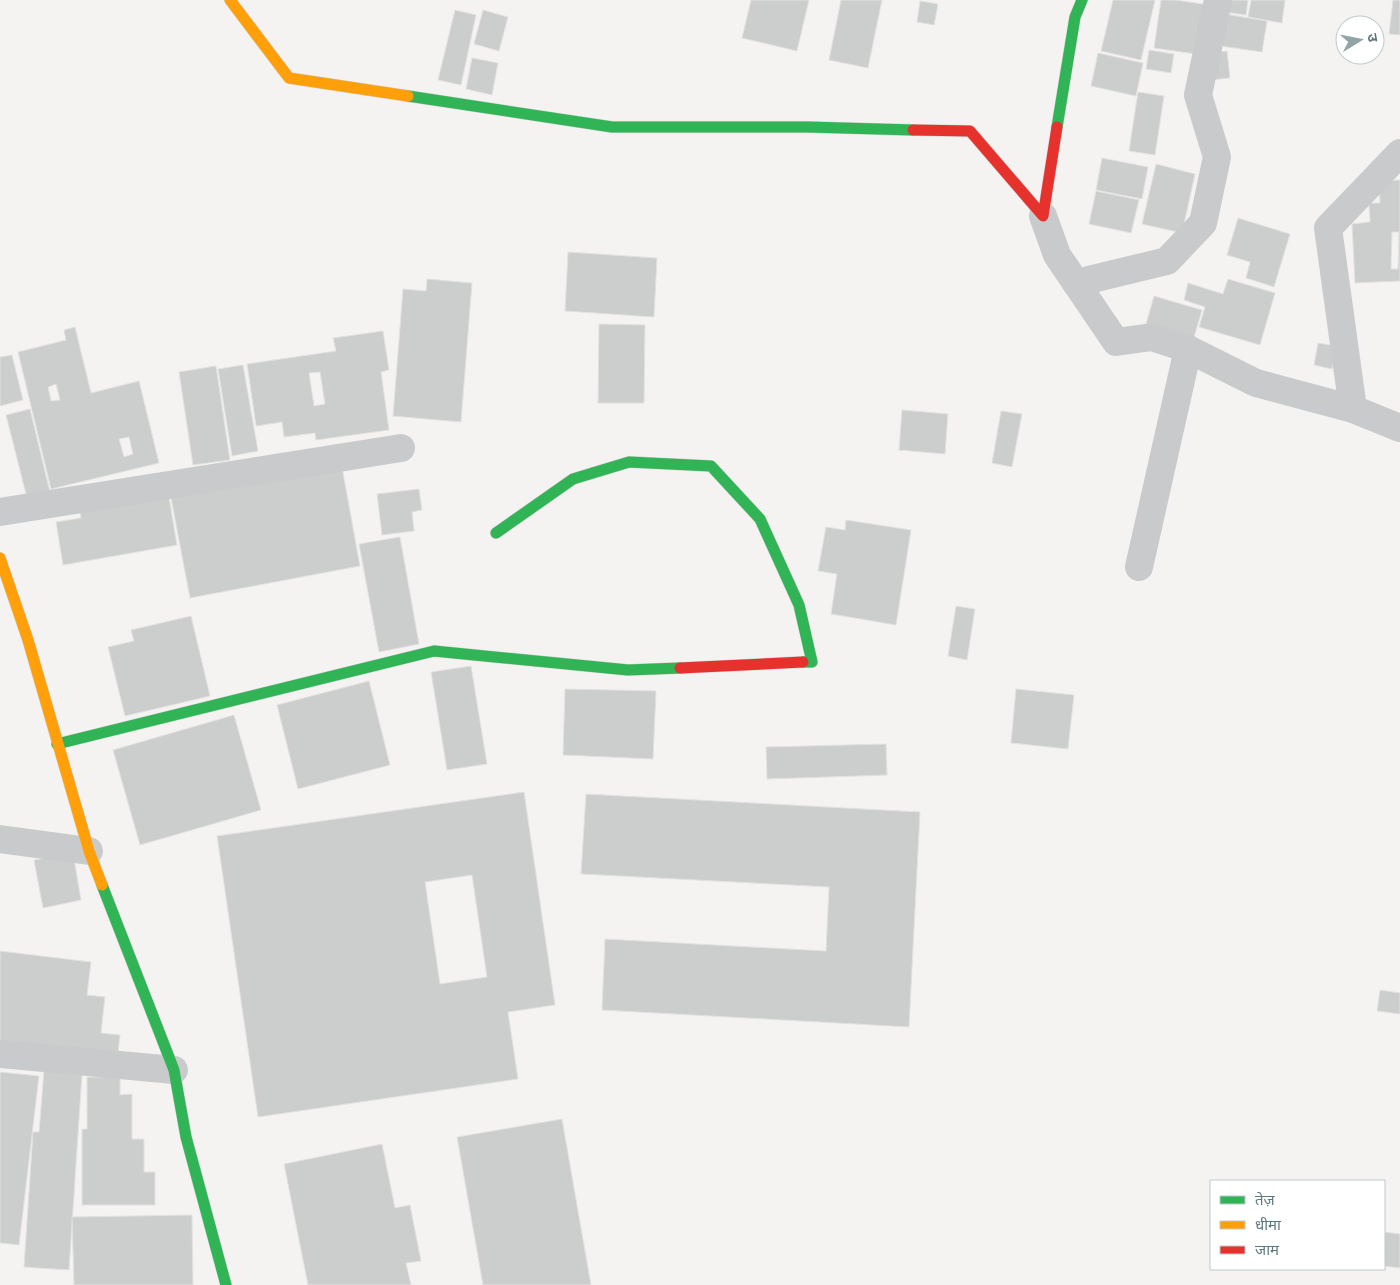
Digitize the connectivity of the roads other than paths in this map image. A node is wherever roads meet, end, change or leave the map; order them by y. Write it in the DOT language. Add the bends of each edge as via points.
graph roads {
  1 [pos="230,0"];
  2 [pos="1082,0"];
  3 [pos="1218,0"];
  4 [pos="1400,153"];
  5 [pos="1043,216"];
  6 [pos="1076,284"];
  7 [pos="1188,349"];
  8 [pos="1353,409"];
  9 [pos="1400,428"];
  10 [pos="401,448"];
  11 [pos="0,512"];
  12 [pos="496,533"];
  13 [pos="0,558"];
  14 [pos="1139,567"];
  15 [pos="6,592"];
  16 [pos="57,744"];
  17 [pos="0,839"];
  18 [pos="89,851"];
  19 [pos="0,1054"];
  20 [pos="174,1070"];
  21 [pos="226,1285"];
  1 -- 5 [label="street" via="289,78 612,127 970,131"];
  2 -- 5 [label="street" via="1075,17"];
  3 -- 6 [label="street" via="1198,95 1217,157 1203,223 1167,260"];
  4 -- 8 [label="street" via="1328,228"];
  5 -- 6 [label="street" via="1056,255"];
  6 -- 7 [label="street" via="1116,342 1152,337"];
  7 -- 8 [label="street" via="1256,383"];
  7 -- 14 [label="street"];
  8 -- 9 [label="street"];
  10 -- 11 [label="street"];
  12 -- 16 [label="street" via="573,479 629,462 712,466 760,520 800,605 812,662 628,670 434,651"];
  13 -- 15 [label="street"];
  15 -- 16 [label="street" via="28,640"];
  16 -- 18 [label="street"];
  17 -- 18 [label="street"];
  18 -- 20 [label="street"];
  19 -- 20 [label="street"];
  20 -- 21 [label="street" via="186,1136"];
}
